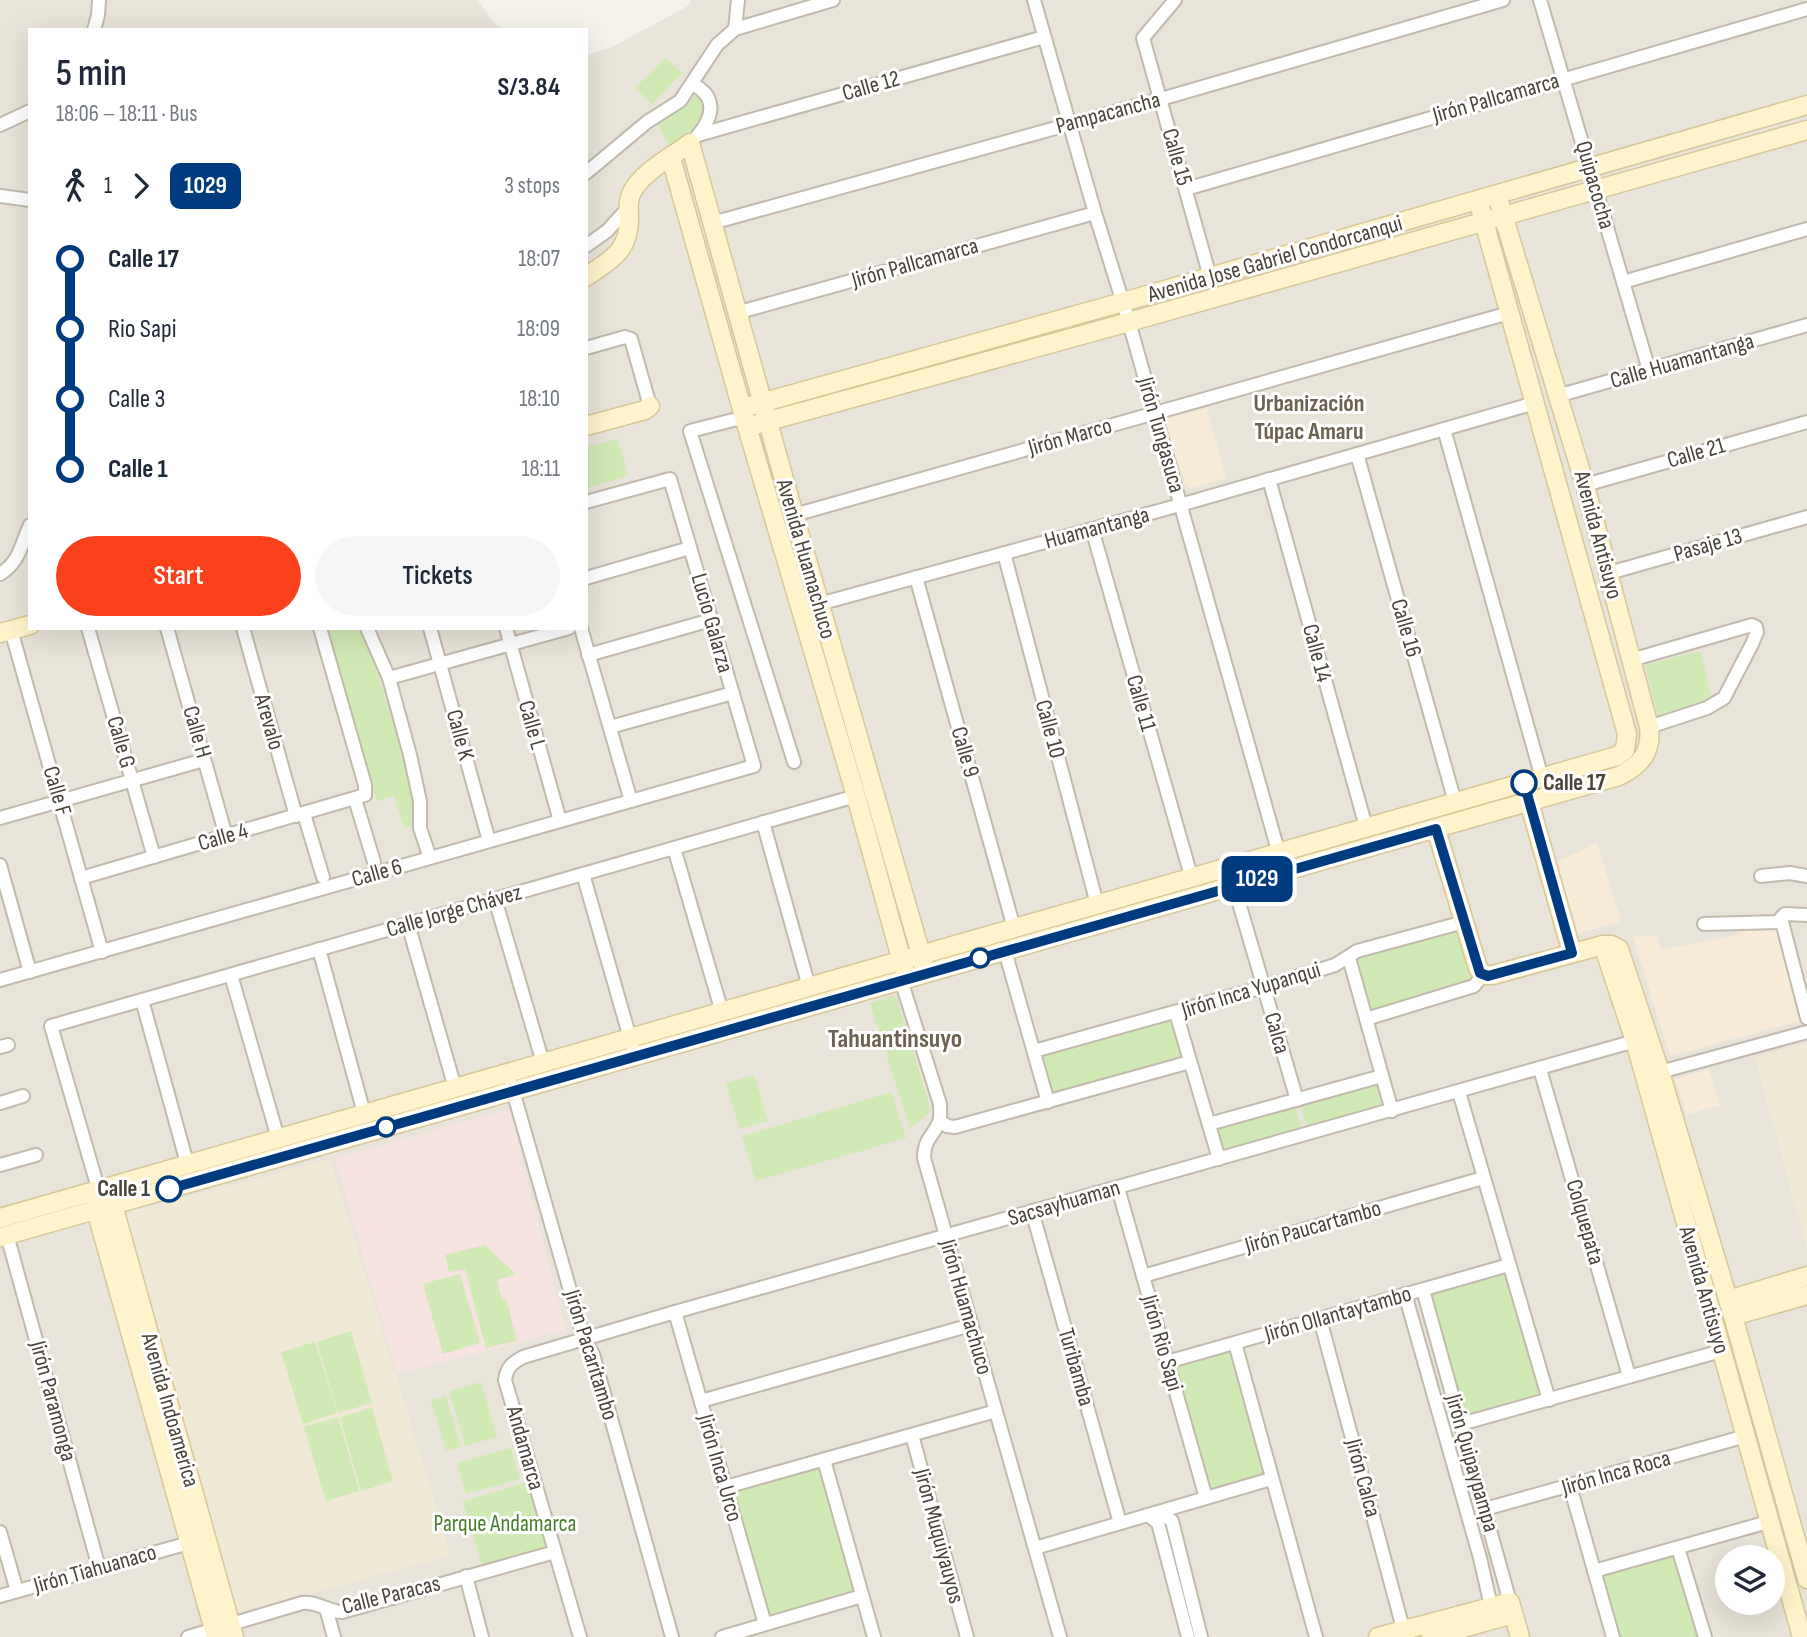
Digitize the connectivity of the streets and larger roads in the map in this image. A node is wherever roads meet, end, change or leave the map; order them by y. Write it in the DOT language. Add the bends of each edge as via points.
graph roads {
  1 [pos="99,0"];
  2 [pos="737,0"];
  3 [pos="833,0"];
  4 [pos="1034,0"];
  5 [pos="1175,0"];
  6 [pos="1503,0"];
  7 [pos="1540,0"];
  8 [pos="1807,9"];
  9 [pos="95,28"];
  10 [pos="735,29"];
  11 [pos="1044,37"];
  12 [pos="1563,79"];
  13 [pos="692,84"];
  14 [pos="1161,99"];
  15 [pos="1807,105"];
  16 [pos="28,112"];
  17 [pos="1069,124"];
  18 [pos="0,125"];
  19 [pos="1807,130"];
  20 [pos="694,139"];
  21 [pos="671,158"];
  22 [pos="1590,167"];
  23 [pos="588,171"];
  24 [pos="1186,189"];
  25 [pos="1596,190"];
  26 [pos="1497,195"];
  27 [pos="0,196"];
  28 [pos="28,200"];
  29 [pos="1478,201"];
  30 [pos="628,208"];
  31 [pos="1095,213"];
  32 [pos="1505,216"];
  33 [pos="1485,222"];
  34 [pos="712,223"];
  35 [pos="1807,229"];
  36 [pos="588,245"];
  37 [pos="588,276"];
  38 [pos="1210,277"];
  39 [pos="1623,282"];
  40 [pos="1123,302"];
  41 [pos="736,313"];
  42 [pos="1509,313"];
  43 [pos="1129,322"];
  44 [pos="1807,325"];
  45 [pos="588,347"];
  46 [pos="1649,370"];
  47 [pos="1557,396"];
  48 [pos="762,403"];
  49 [pos="1535,403"];
  50 [pos="650,406"];
  51 [pos="1154,413"];
  52 [pos="745,417"];
  53 [pos="768,421"];
  54 [pos="1807,422"];
  55 [pos="588,425"];
  56 [pos="1444,429"];
  57 [pos="1357,454"];
  58 [pos="1269,479"];
  59 [pos="1585,485"];
  60 [pos="588,501"];
  61 [pos="1181,505"];
  62 [pos="794,515"];
  63 [pos="1807,517"];
  64 [pos="1092,529"];
  65 [pos="28,530"];
  66 [pos="690,548"];
  67 [pos="1004,554"];
  68 [pos="1609,573"];
  69 [pos="0,574"];
  70 [pos="916,577"];
  71 [pos="588,578"];
  72 [pos="819,604"];
  73 [pos="711,620"];
  74 [pos="28,626"];
  75 [pos="89,630"];
  76 [pos="168,630"];
  77 [pos="244,630"];
  78 [pos="321,630"];
  79 [pos="368,630"];
  80 [pos="431,630"];
  81 [pos="506,630"];
  82 [pos="562,630"];
  83 [pos="582,630"];
  84 [pos="6,632"];
  85 [pos="510,645"];
  86 [pos="588,655"];
  87 [pos="1631,660"];
  88 [pos="440,664"];
  89 [pos="389,678"];
  90 [pos="733,693"];
  91 [pos="610,727"];
  92 [pos="1649,727"];
  93 [pos="204,760"];
  94 [pos="794,762"];
  95 [pos="754,766"];
  96 [pos="1533,780"];
  97 [pos="132,781"];
  98 [pos="856,796"];
  99 [pos="360,797"];
  100 [pos="631,801"];
  101 [pos="60,802"];
  102 [pos="1455,802"];
  103 [pos="1529,802"];
  104 [pos="300,815"];
  105 [pos="0,818"];
  106 [pos="560,821"];
  107 [pos="763,822"];
  108 [pos="1366,827"];
  109 [pos="1436,829"];
  110 [pos="226,836"];
  111 [pos="489,841"];
  112 [pos="674,848"];
  113 [pos="1279,852"];
  114 [pos="154,857"];
  115 [pos="430,858"];
  116 [pos="374,862"];
  117 [pos="0,865"];
  118 [pos="1284,872"];
  119 [pos="583,874"];
  120 [pos="1191,876"];
  121 [pos="1761,876"];
  122 [pos="1807,876"];
  123 [pos="323,877"];
  124 [pos="81,878"];
  125 [pos="1234,886"];
  126 [pos="495,899"];
  127 [pos="1097,904"];
  128 [pos="1807,915"];
  129 [pos="1783,918"];
  130 [pos="1464,922"];
  131 [pos="408,924"];
  132 [pos="1704,924"];
  133 [pos="1014,928"];
  134 [pos="1603,945"];
  135 [pos="319,949"];
  136 [pos="1005,951"];
  137 [pos="102,952"];
  138 [pos="1572,953"];
  139 [pos="921,954"];
  140 [pos="1349,958"];
  141 [pos="901,960"];
  142 [pos="30,972"];
  143 [pos="927,973"];
  144 [pos="230,975"];
  145 [pos="1483,975"];
  146 [pos="904,979"];
  147 [pos="0,980"];
  148 [pos="809,987"];
  149 [pos="1264,987"];
  150 [pos="142,1000"];
  151 [pos="722,1012"];
  152 [pos="1176,1013"];
  153 [pos="1807,1018"];
  154 [pos="1366,1019"];
  155 [pos="51,1026"];
  156 [pos="1807,1032"];
  157 [pos="630,1038"];
  158 [pos="1635,1041"];
  159 [pos="1034,1051"];
  160 [pos="635,1056"];
  161 [pos="1190,1062"];
  162 [pos="542,1063"];
  163 [pos="1540,1069"];
  164 [pos="508,1072"];
  165 [pos="1660,1072"];
  166 [pos="1382,1076"];
  167 [pos="454,1088"];
  168 [pos="513,1091"];
  169 [pos="1459,1092"];
  170 [pos="23,1096"];
  171 [pos="1297,1100"];
  172 [pos="1048,1102"];
  173 [pos="0,1103"];
  174 [pos="1392,1111"];
  175 [pos="364,1113"];
  176 [pos="940,1121"];
  177 [pos="1209,1124"];
  178 [pos="278,1138"];
  179 [pos="37,1155"];
  180 [pos="1219,1159"];
  181 [pos="187,1163"];
  182 [pos="0,1165"];
  183 [pos="1483,1178"];
  184 [pos="99,1188"];
  185 [pos="1118,1188"];
  186 [pos="104,1208"];
  187 [pos="1032,1212"];
  188 [pos="0,1218"];
  189 [pos="3,1236"];
  190 [pos="946,1236"];
  191 [pos="1509,1265"];
  192 [pos="1143,1276"];
  193 [pos="1807,1276"];
  194 [pos="1423,1290"];
  195 [pos="1405,1294"];
  196 [pos="1807,1295"];
  197 [pos="1730,1308"];
  198 [pos="675,1312"];
  199 [pos="1321,1318"];
  200 [pos="971,1325"];
  201 [pos="584,1339"];
  202 [pos="1235,1343"];
  203 [pos="1721,1351"];
  204 [pos="1167,1362"];
  205 [pos="1629,1376"];
  206 [pos="505,1380"];
  207 [pos="1549,1399"];
  208 [pos="701,1402"];
  209 [pos="996,1412"];
  210 [pos="1461,1424"];
  211 [pos="912,1435"];
  212 [pos="1746,1436"];
  213 [pos="824,1460"];
  214 [pos="1271,1479"];
  215 [pos="1570,1486"];
  216 [pos="726,1487"];
  217 [pos="1206,1498"];
  218 [pos="1485,1509"];
  219 [pos="1154,1513"];
  220 [pos="1768,1522"];
  221 [pos="1120,1523"];
  222 [pos="0,1532"];
  223 [pos="189,1543"];
  224 [pos="1035,1548"];
  225 [pos="1678,1548"];
  226 [pos="555,1552"];
  227 [pos="99,1568"];
  228 [pos="1594,1571"];
  229 [pos="466,1576"];
  230 [pos="1807,1579"];
  231 [pos="17,1591"];
  232 [pos="0,1595"];
  233 [pos="863,1596"];
  234 [pos="326,1608"];
  235 [pos="1511,1608"];
  236 [pos="1493,1613"];
  237 [pos="765,1624"];
  238 [pos="224,1632"];
  239 [pos="1404,1633"];
  240 [pos="188,1637"];
  241 [pos="334,1637"];
  242 [pos="482,1637"];
  243 [pos="580,1637"];
  244 [pos="673,1637"];
  245 [pos="722,1637"];
  246 [pos="874,1637"];
  247 [pos="967,1637"];
  248 [pos="1060,1637"];
  249 [pos="1188,1637"];
  250 [pos="1201,1637"];
  251 [pos="1316,1637"];
  252 [pos="1378,1637"];
  253 [pos="1432,1637"];
  254 [pos="1500,1637"];
  255 [pos="1520,1637"];
  256 [pos="1613,1637"];
  257 [pos="1705,1637"];
  258 [pos="1802,1637"];
  1 -- 9 [label="street"];
  2 -- 10 [label="street"];
  3 -- 10 [label="street"];
  4 -- 11 [label="street, Jirón Tungasuca"];
  5 -- 14 [label="street, Calle 15" via="1143,38"];
  6 -- 14 [label="street, Pampacancha"];
  7 -- 12 [label="street, Quipacocha"];
  8 -- 12 [label="street, Jirón Pallcamarca"];
  10 -- 13 [label="street" via="717,45"];
  11 -- 17 [label="street, Jirón Tungasuca"];
  11 -- 20 [label="street, Calle 12"];
  12 -- 22 [label="street, Quipacocha"];
  12 -- 24 [label="street, Jirón Pallcamarca"];
  13 -- 20 [label="street" via="706,93 710,105 708,121"];
  13 -- 23 [label="street" via="673,107 647,122"];
  14 -- 17 [label="street, Pampacancha"];
  14 -- 24 [label="street, Calle 15"];
  15 -- 22 [label="street, Avenida Jose Gabriel Condorcanqui"];
  16 -- 18 [label="street"];
  17 -- 31 [label="street, Jirón Tungasuca"];
  17 -- 34 [label="street, Pampacancha"];
  19 -- 25 [label="street, Avenida Jose Gabriel Condorcanqui"];
  20 -- 21 [label="street"];
  20 -- 34 [label="street, Avenida Huamachuco"];
  21 -- 30 [label="street" via="638,184"];
  21 -- 52 [label="street, Avenida Huamachuco"];
  22 -- 25 [label="street, Quipacocha"];
  22 -- 26 [label="street, Avenida Jose Gabriel Condorcanqui"];
  24 -- 38 [label="street, Calle 15"];
  25 -- 32 [label="street, Avenida Jose Gabriel Condorcanqui"];
  25 -- 39 [label="street, Quipacocha"];
  26 -- 29 [label="street, Avenida Jose Gabriel Condorcanqui"];
  26 -- 32 [label="street, Avenida Antisuyo"];
  27 -- 28 [label="street"];
  29 -- 33 [label="street, Avenida Antisuyo"];
  29 -- 38 [label="street, Avenida Jose Gabriel Condorcanqui"];
  30 -- 36 [label="street"];
  30 -- 37 [label="street" via="626,244"];
  31 -- 40 [label="street, Jirón Tungasuca"];
  31 -- 41 [label="street, Jirón Pallcamarca"];
  32 -- 33 [label="street, Avenida Jose Gabriel Condorcanqui"];
  32 -- 47 [label="street, Avenida Antisuyo"];
  33 -- 42 [label="street, Avenida Antisuyo"];
  33 -- 43 [label="street, Avenida Jose Gabriel Condorcanqui"];
  34 -- 41 [label="street, Avenida Huamachuco"];
  35 -- 39 [label="street"];
  38 -- 40 [label="street, Avenida Jose Gabriel Condorcanqui"];
  39 -- 46 [label="street, Quipacocha"];
  40 -- 43 [label="street, Jirón Tungasuca"];
  40 -- 48 [label="street, Avenida Jose Gabriel Condorcanqui"];
  41 -- 48 [label="street, Avenida Huamachuco"];
  42 -- 49 [label="street, Avenida Antisuyo"];
  42 -- 51 [label="street, Jirón Marco"];
  43 -- 51 [label="street, Jirón Tungasuca"];
  43 -- 53 [label="street, Avenida Jose Gabriel Condorcanqui"];
  44 -- 46 [label="street, Calle Huamantanga"];
  45 -- 50 [label="street" via="629,337"];
  46 -- 47 [label="street, Calle Huamantanga"];
  47 -- 59 [label="street, Avenida Antisuyo"];
  48 -- 52 [label="street, Avenida Jose Gabriel Condorcanqui"];
  48 -- 53 [label="street, Avenida Huamachuco"];
  49 -- 56 [label="street, Huamantanga"];
  49 -- 96 [label="street, Avenida Antisuyo" via="1628,743 1618,756"];
  50 -- 55 [label="street"];
  51 -- 61 [label="street, Jirón Tungasuca"];
  51 -- 62 [label="street, Jirón Marco"];
  52 -- 53 [label="street, Avenida Jose Gabriel Condorcanqui"];
  52 -- 94 [label="street" via="690,431"];
  52 -- 98 [label="street, Avenida Huamachuco"];
  53 -- 62 [label="street, Avenida Huamachuco"];
  54 -- 59 [label="street, Calle 21"];
  56 -- 57 [label="street, Huamantanga"];
  56 -- 96 [label="street"];
  57 -- 58 [label="street, Huamantanga"];
  57 -- 102 [label="street, Calle 16"];
  58 -- 61 [label="street, Huamantanga"];
  58 -- 108 [label="street, Calle 14"];
  59 -- 68 [label="street, Avenida Antisuyo"];
  60 -- 66 [label="street, Lucio Galarza" via="670,479"];
  61 -- 64 [label="street, Huamantanga"];
  61 -- 113 [label="street, Jirón Tungasuca"];
  62 -- 72 [label="street, Avenida Huamachuco"];
  63 -- 68 [label="street, Pasaje 13"];
  64 -- 67 [label="street, Huamantanga"];
  64 -- 120 [label="street, Calle 11"];
  65 -- 69 [label="street" via="18,556"];
  66 -- 71 [label="street"];
  66 -- 73 [label="street, Lucio Galarza"];
  67 -- 70 [label="street, Huamantanga"];
  67 -- 127 [label="street, Calle 10"];
  68 -- 87 [label="street, Avenida Antisuyo"];
  70 -- 72 [label="street, Huamantanga"];
  70 -- 133 [label="street, Calle 9"];
  72 -- 139 [label="street, Avenida Huamachuco"];
  73 -- 86 [label="street"];
  73 -- 90 [label="street, Lucio Galarza"];
  74 -- 84 [label="street"];
  75 -- 97 [label="street, Calle G"];
  76 -- 93 [label="street, Calle H"];
  77 -- 104 [label="street, Arevalo"];
  78 -- 99 [label="street" via="366,791"];
  79 -- 89 [label="street"];
  80 -- 88 [label="street, Calle K"];
  81 -- 85 [label="street, Calle L"];
  82 -- 85 [label="street"];
  83 -- 86 [label="street"];
  84 -- 101 [label="street, Calle F"];
  85 -- 88 [label="street"];
  85 -- 106 [label="street, Calle L"];
  86 -- 91 [label="street"];
  87 -- 92 [label="street, Avenida Antisuyo"];
  87 -- 92 [label="street" via="1756,627 1724,698"];
  88 -- 89 [label="street"];
  88 -- 111 [label="street, Calle K"];
  89 -- 115 [label="street" via="411,755 420,828"];
  90 -- 91 [label="street"];
  90 -- 95 [label="street, Lucio Galarza"];
  91 -- 100 [label="street"];
  92 -- 103 [label="street, Avenida Antisuyo" via="1648,749 1631,770"];
  93 -- 97 [label="street"];
  93 -- 110 [label="street, Calle H"];
  95 -- 100 [label="street, Calle 6"];
  96 -- 102 [label="street"];
  96 -- 103 [label="street"];
  97 -- 101 [label="street"];
  97 -- 114 [label="street, Calle G"];
  98 -- 107 [label="street, Calle Jorge Chávez"];
  98 -- 141 [label="street, Avenida Huamachuco"];
  99 -- 104 [label="street, Calle 4"];
  99 -- 116 [label="street"];
  100 -- 106 [label="street, Calle 6"];
  101 -- 105 [label="street"];
  101 -- 124 [label="street, Calle F"];
  102 -- 108 [label="street"];
  103 -- 109 [label="street, Avenida Antisuyo"];
  103 -- 138 [label="street"];
  104 -- 110 [label="street, Calle 4"];
  104 -- 123 [label="street, Arevalo"];
  106 -- 111 [label="street, Calle 6"];
  107 -- 112 [label="street, Calle Jorge Chávez"];
  107 -- 148 [label="street"];
  108 -- 113 [label="street"];
  109 -- 118 [label="street, Avenida Antisuyo"];
  109 -- 130 [label="street"];
  110 -- 114 [label="street, Calle 4"];
  111 -- 115 [label="street, Calle 6"];
  112 -- 119 [label="street, Calle Jorge Chávez"];
  112 -- 151 [label="street"];
  113 -- 118 [label="street, Jirón Tungasuca"];
  113 -- 120 [label="street"];
  114 -- 124 [label="street, Calle 4"];
  115 -- 137 [label="street, Calle 6"];
  117 -- 142 [label="street"];
  118 -- 125 [label="street, Avenida Antisuyo"];
  119 -- 126 [label="street, Calle Jorge Chávez"];
  119 -- 157 [label="street"];
  120 -- 127 [label="street"];
  121 -- 122 [label="street"];
  124 -- 137 [label="street, Calle F"];
  125 -- 136 [label="street, Avenida Antisuyo"];
  125 -- 149 [label="street, Calca"];
  126 -- 131 [label="street, Calle Jorge Chávez"];
  126 -- 162 [label="street"];
  127 -- 133 [label="street"];
  128 -- 129 [label="street"];
  129 -- 132 [label="street"];
  129 -- 153 [label="street"];
  130 -- 140 [label="street, Jirón Inca Yupanqui" via="1357,951"];
  130 -- 145 [label="street"];
  131 -- 135 [label="street, Calle Jorge Chávez"];
  131 -- 167 [label="street"];
  133 -- 139 [label="street"];
  134 -- 138 [label="street"];
  134 -- 158 [label="street, Avenida Antisuyo"];
  134 -- 165 [label="street, Avenida Antisuyo" via="1620,952"];
  135 -- 144 [label="street, Calle Jorge Chávez"];
  135 -- 175 [label="street"];
  136 -- 143 [label="street, Avenida Antisuyo"];
  136 -- 159 [label="street"];
  137 -- 142 [label="street, Calle 6"];
  138 -- 145 [label="street"];
  139 -- 141 [label="street"];
  139 -- 143 [label="street, Avenida Huamachuco"];
  140 -- 149 [label="street, Jirón Inca Yupanqui"];
  140 -- 154 [label="street"];
  141 -- 146 [label="street, Avenida Huamachuco"];
  141 -- 148 [label="street"];
  142 -- 147 [label="street, Calle 6"];
  143 -- 146 [label="street, Avenida Antisuyo"];
  144 -- 150 [label="street, Calle Jorge Chávez"];
  144 -- 178 [label="street"];
  145 -- 154 [label="street" via="1474,986"];
  146 -- 160 [label="street, Avenida Antisuyo"];
  146 -- 176 [label="street" via="940,1104"];
  148 -- 151 [label="street"];
  149 -- 152 [label="street, Jirón Inca Yupanqui"];
  149 -- 171 [label="street, Calca"];
  150 -- 155 [label="street, Calle Jorge Chávez"];
  150 -- 181 [label="street"];
  151 -- 157 [label="street"];
  152 -- 159 [label="street, Jirón Inca Yupanqui"];
  152 -- 161 [label="street"];
  154 -- 166 [label="street"];
  155 -- 184 [label="street, Avenida Indoamerica"];
  156 -- 165 [label="street"];
  157 -- 160 [label="street"];
  157 -- 162 [label="street"];
  158 -- 163 [label="street, Sacsayhuaman"];
  158 -- 203 [label="street, Avenida Antisuyo"];
  159 -- 172 [label="street"];
  160 -- 168 [label="street, Avenida Antisuyo"];
  161 -- 172 [label="street"];
  161 -- 177 [label="street"];
  162 -- 164 [label="street"];
  163 -- 169 [label="street, Sacsayhuaman"];
  163 -- 205 [label="street, Colquepata"];
  164 -- 167 [label="street"];
  164 -- 168 [label="street, Jirón Pacaritambo"];
  165 -- 197 [label="street, Avenida Antisuyo"];
  166 -- 171 [label="street"];
  166 -- 174 [label="street"];
  167 -- 175 [label="street"];
  168 -- 186 [label="street, Avenida Antisuyo"];
  168 -- 201 [label="street, Jirón Pacaritambo"];
  169 -- 174 [label="street, Sacsayhuaman"];
  169 -- 183 [label="street"];
  170 -- 173 [label="street"];
  171 -- 177 [label="street"];
  172 -- 176 [label="street" via="955,1127"];
  174 -- 180 [label="street, Sacsayhuaman"];
  175 -- 178 [label="street"];
  176 -- 190 [label="street, Jirón Huamachuco" via="924,1147 924,1158"];
  177 -- 180 [label="street"];
  178 -- 181 [label="street"];
  179 -- 182 [label="street"];
  180 -- 185 [label="street, Sacsayhuaman"];
  181 -- 184 [label="street"];
  183 -- 191 [label="street"];
  183 -- 192 [label="street, Jirón Paucartambo"];
  184 -- 186 [label="street, Avenida Indoamerica"];
  184 -- 188 [label="street"];
  185 -- 187 [label="street, Sacsayhuaman"];
  185 -- 192 [label="street, Jirón Rio Sapi"];
  186 -- 189 [label="street, Avenida Antisuyo"];
  186 -- 223 [label="street, Avenida Indoamerica"];
  186 -- 238 [label="street, Avenida Indoamerica"];
  187 -- 190 [label="street, Sacsayhuaman"];
  187 -- 221 [label="street, Turibamba"];
  189 -- 227 [label="street, Jirón Paramonga"];
  190 -- 198 [label="street, Sacsayhuaman"];
  190 -- 200 [label="street, Jirón Huamachuco"];
  191 -- 194 [label="street, Jirón Ollantaytambo"];
  191 -- 207 [label="street"];
  192 -- 204 [label="street, Jirón Rio Sapi"];
  193 -- 197 [label="street"];
  194 -- 195 [label="street, Jirón Ollantaytambo"];
  194 -- 210 [label="street, Jirón Quipaypampa"];
  195 -- 199 [label="street, Jirón Ollantaytambo"];
  195 -- 236 [label="street"];
  196 -- 197 [label="street"];
  197 -- 230 [label="street, Avenida Antisuyo"];
  198 -- 201 [label="street, Sacsayhuaman"];
  198 -- 208 [label="street, Jirón Inca Urco"];
  199 -- 202 [label="street, Jirón Ollantaytambo"];
  199 -- 239 [label="street, Jirón Calca"];
  200 -- 208 [label="street"];
  200 -- 209 [label="street, Jirón Huamachuco"];
  201 -- 206 [label="street, Sacsayhuaman" via="513,1362"];
  201 -- 244 [label="street, Jirón Pacaritambo" via="593,1354"];
  202 -- 204 [label="street, Jirón Ollantaytambo"];
  202 -- 214 [label="street"];
  203 -- 205 [label="street"];
  203 -- 212 [label="street, Avenida Antisuyo"];
  204 -- 217 [label="street, Jirón Rio Sapi"];
  205 -- 207 [label="street"];
  206 -- 226 [label="street, Andamarca"];
  207 -- 210 [label="street"];
  208 -- 216 [label="street, Jirón Inca Urco"];
  209 -- 211 [label="street"];
  209 -- 224 [label="street, Jirón Huamachuco"];
  210 -- 218 [label="street, Jirón Quipaypampa"];
  211 -- 213 [label="street"];
  211 -- 247 [label="street, Jirón Muquiyauyos"];
  212 -- 215 [label="street, Jirón Inca Roca"];
  212 -- 220 [label="street, Avenida Antisuyo"];
  213 -- 216 [label="street"];
  213 -- 233 [label="street"];
  214 -- 217 [label="street"];
  214 -- 251 [label="street"];
  215 -- 218 [label="street, Jirón Inca Roca"];
  215 -- 228 [label="street"];
  216 -- 237 [label="street, Jirón Inca Urco"];
  217 -- 219 [label="street"];
  218 -- 235 [label="street, Jirón Quipaypampa"];
  219 -- 221 [label="street"];
  219 -- 249 [label="street"];
  219 -- 250 [label="street" via="1172,1521"];
  220 -- 225 [label="street"];
  220 -- 258 [label="street, Avenida Antisuyo"];
  221 -- 224 [label="street"];
  222 -- 231 [label="street"];
  223 -- 227 [label="street, Jirón Tiahuanaco"];
  223 -- 238 [label="street, Avenida Indoamerica"];
  224 -- 248 [label="street, Jirón Huamachuco"];
  225 -- 228 [label="street"];
  225 -- 257 [label="street"];
  226 -- 229 [label="street, Calle Paracas"];
  226 -- 243 [label="street, Andamarca"];
  227 -- 231 [label="street, Jirón Tiahuanaco"];
  228 -- 256 [label="street"];
  229 -- 234 [label="street, Calle Paracas" via="342,1612"];
  229 -- 242 [label="street"];
  231 -- 232 [label="street, Jirón Tiahuanaco"];
  233 -- 237 [label="street"];
  233 -- 246 [label="street"];
  234 -- 238 [label="street, Calle Paracas" via="302,1603"];
  234 -- 241 [label="street"];
  235 -- 236 [label="street"];
  235 -- 255 [label="street, Jirón Quipaypampa"];
  236 -- 239 [label="street"];
  236 -- 253 [label="street"];
  236 -- 254 [label="street"];
  237 -- 245 [label="street"];
  238 -- 240 [label="street, Calle Paracas"];
  239 -- 252 [label="street"];
}
